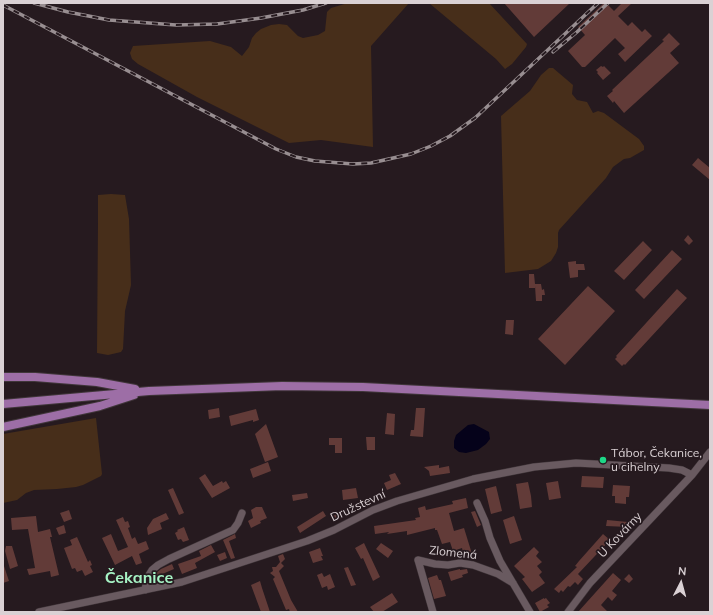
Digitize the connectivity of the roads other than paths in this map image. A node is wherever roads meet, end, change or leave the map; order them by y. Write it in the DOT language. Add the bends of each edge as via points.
graph roads {
  1 [pos="3,377"];
  2 [pos="149,391"];
  3 [pos="3,404"];
  4 [pos="708,405"];
  5 [pos="3,427"];
  6 [pos="710,452"];
  7 [pos="692,475"];
  8 [pos="477,503"];
  9 [pos="242,513"];
  10 [pos="513,584"];
  11 [pos="145,590"];
  12 [pos="56,610"];
  13 [pos="39,612"];
  14 [pos="433,612"];
  15 [pos="530,612"];
  16 [pos="568,612"];
  1 -- 2 [label="main road" via="97,382"];
  2 -- 3 [label="main road"];
  2 -- 4 [label="main road" via="274,386 363,387"];
  2 -- 5 [label="main road" via="100,406"];
  6 -- 7 [label="street, U Kovárny"];
  7 -- 11 [label="street, Družstevní" via="669,468 569,463 473,479 396,501 290,547 182,582"];
  7 -- 16 [label="street, U Kovárny" via="590,583"];
  8 -- 10 [label="street, Zlomená" via="500,561"];
  9 -- 11 [label="street" via="233,530 158,565 147,578"];
  10 -- 14 [label="street, Zlomená" via="498,574 473,565 434,564 418,560"];
  10 -- 15 [label="street, Zlomená"];
  11 -- 12 [label="street, Družstevní"];
  12 -- 13 [label="street, Družstevní"];
}
